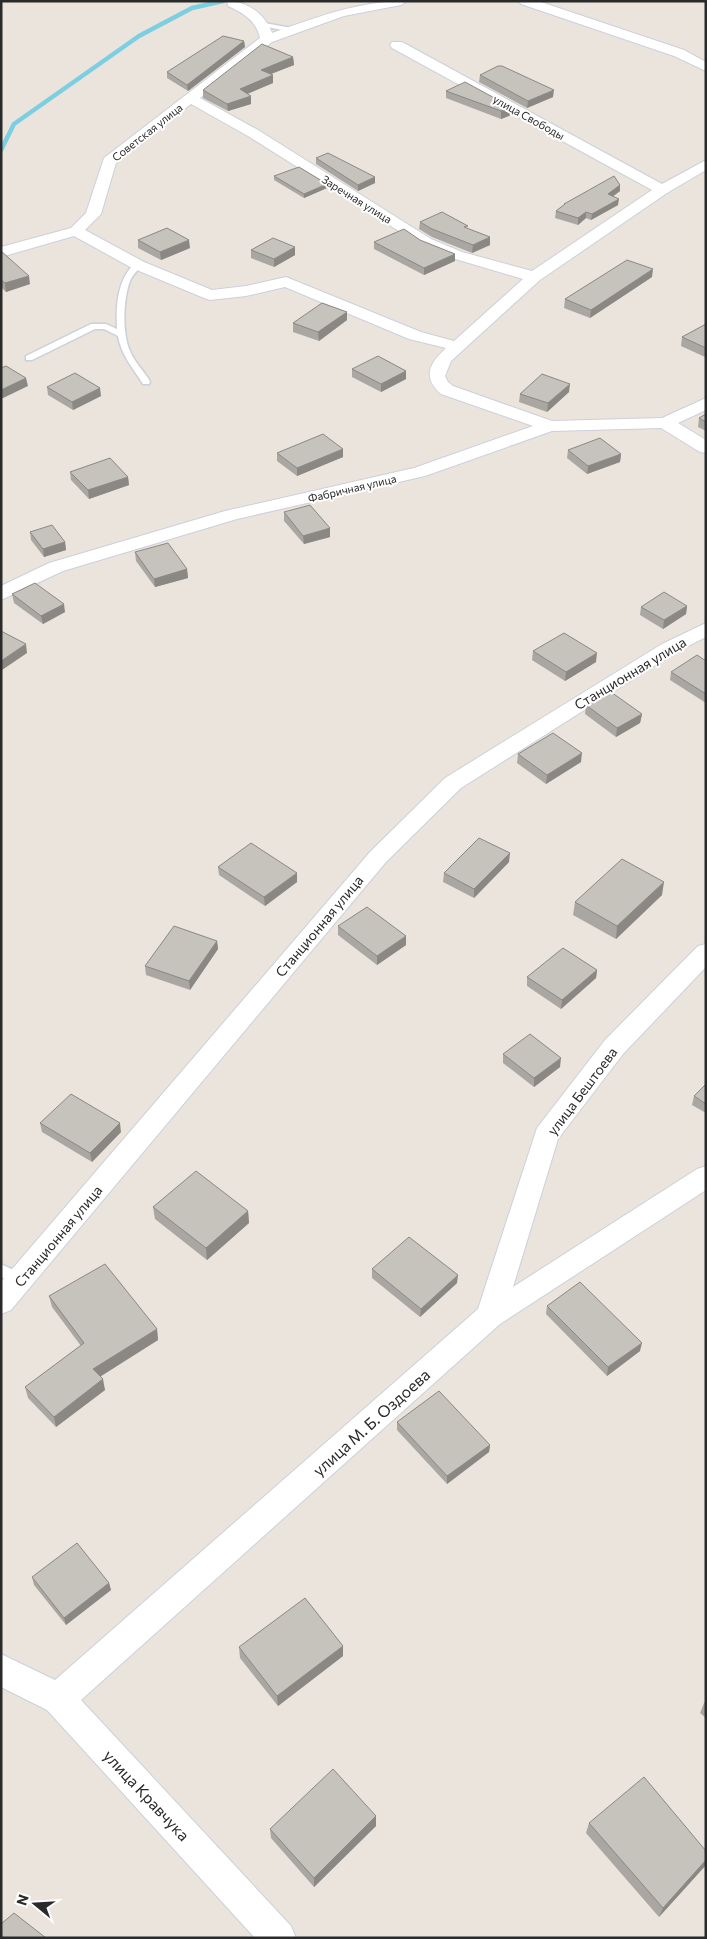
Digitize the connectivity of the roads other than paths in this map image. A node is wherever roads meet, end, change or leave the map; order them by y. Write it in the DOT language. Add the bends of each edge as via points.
graph roads {
  1 [pos="401,1"];
  2 [pos="525,1"];
  3 [pos="232,3"];
  4 [pos="265,32"];
  5 [pos="397,45"];
  6 [pos="706,67"];
  7 [pos="190,98"];
  8 [pos="706,164"];
  9 [pos="662,190"];
  10 [pos="76,231"];
  11 [pos="1,252"];
  12 [pos="138,265"];
  13 [pos="534,277"];
  14 [pos="122,336"];
  15 [pos="456,346"];
  16 [pos="30,358"];
  17 [pos="146,382"];
  18 [pos="706,403"];
  19 [pos="665,423"];
  20 [pos="550,426"];
  21 [pos="706,448"];
  22 [pos="1,594"];
  23 [pos="706,629"];
  24 [pos="706,952"];
  25 [pos="706,1176"];
  26 [pos="11,1275"];
  27 [pos="1,1302"];
  28 [pos="490,1316"];
  29 [pos="1,1670"];
  30 [pos="58,1699"];
  31 [pos="279,1938"];
  1 -- 4 [label="street, Советская улица" via="342,13 292,30"];
  2 -- 6 [label="street" via="679,53"];
  3 -- 4 [label="street" via="252,14"];
  4 -- 7 [label="street, Советская улица"];
  5 -- 9 [label="street, улица Свободы"];
  7 -- 10 [label="street, Советская улица" via="109,161 92,214"];
  7 -- 13 [label="street, Заречная улица" via="426,242"];
  8 -- 9 [label="street"];
  9 -- 13 [label="street"];
  10 -- 11 [label="street"];
  10 -- 12 [label="street"];
  12 -- 14 [label="lane" via="125,283"];
  12 -- 15 [label="street" via="210,295 286,282 410,334"];
  13 -- 15 [label="street"];
  14 -- 16 [label="lane" via="106,327 94,326"];
  14 -- 17 [label="lane" via="128,356"];
  15 -- 20 [label="street" via="438,369 437,378 442,386 453,393"];
  18 -- 19 [label="street, Фабричная улица"];
  19 -- 20 [label="street, Фабричная улица"];
  19 -- 21 [label="street"];
  20 -- 22 [label="street, Фабричная улица" via="419,472 232,515 56,567"];
  23 -- 26 [label="street, Станционная улица" via="669,648 453,783 378,857"];
  24 -- 28 [label="street, улица Бештоева" via="614,1047 546,1135"];
  25 -- 28 [label="street, улица М. Б. Оздоева"];
  26 -- 27 [label="street, Станционная улица"];
  28 -- 30 [label="street, улица М. Б. Оздоева"];
  29 -- 30 [label="street, улица Кравчука"];
  30 -- 31 [label="street, улица Кравчука"];
}
